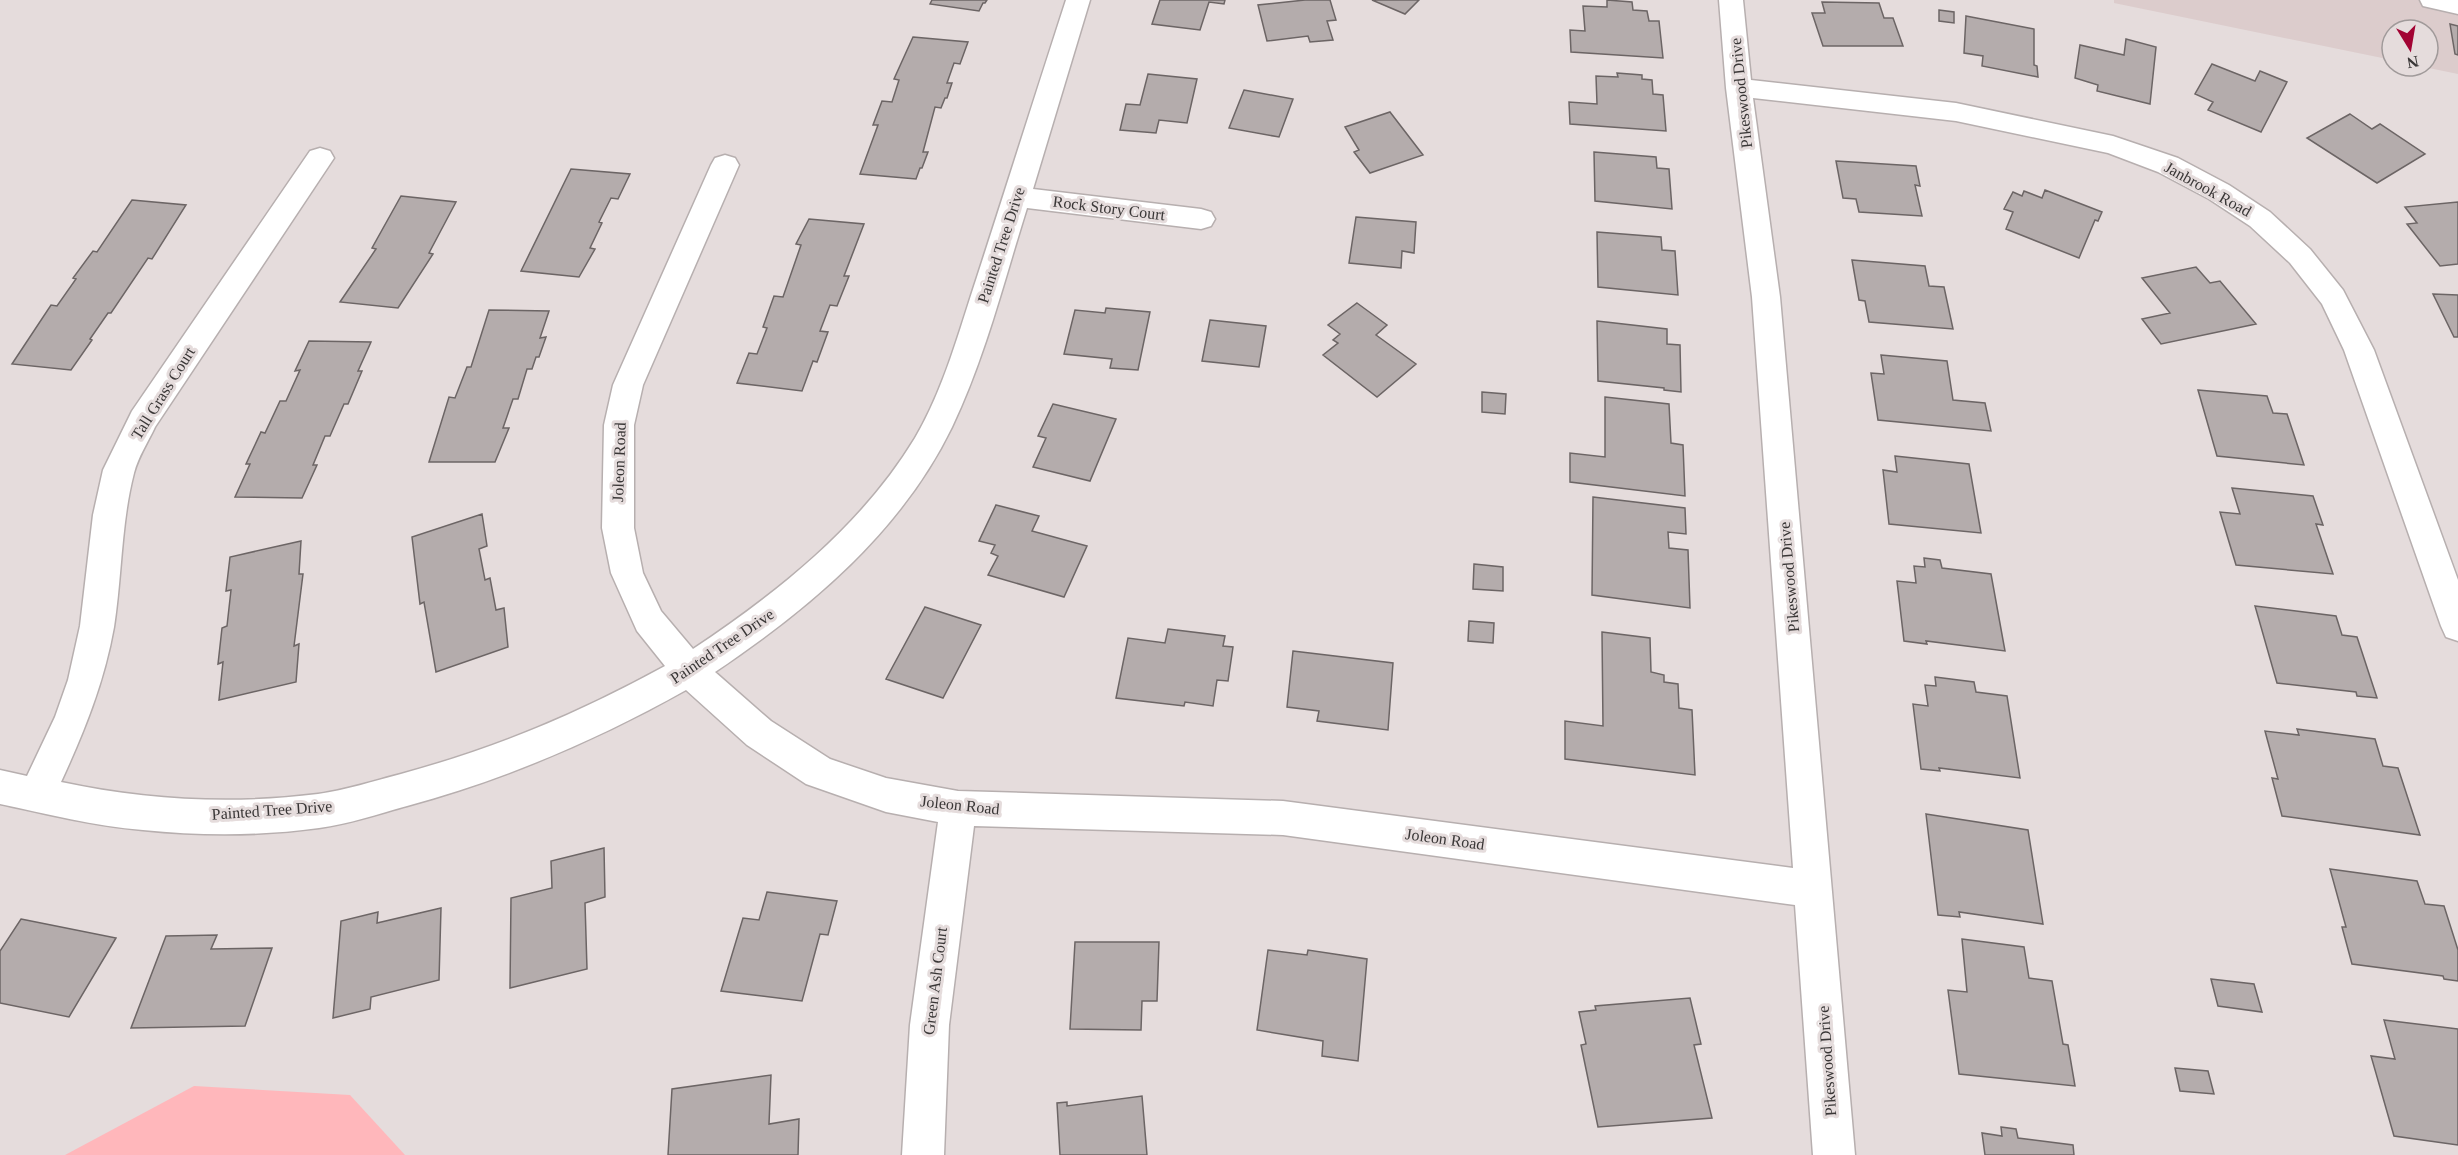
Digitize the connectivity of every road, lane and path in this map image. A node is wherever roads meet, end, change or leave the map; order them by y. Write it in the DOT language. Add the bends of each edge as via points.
graph roads {
  1 [pos="1078,0"];
  2 [pos="1731,0"];
  3 [pos="2432,0"];
  4 [pos="2458,6"];
  5 [pos="1739,88"];
  6 [pos="320,158"];
  7 [pos="724,165"];
  8 [pos="1017,197"];
  9 [pos="1201,219"];
  10 [pos="2458,626"];
  11 [pos="690,671"];
  12 [pos="0,787"];
  13 [pos="37,794"];
  14 [pos="958,808"];
  15 [pos="1814,889"];
  16 [pos="923,1155"];
  17 [pos="1834,1155"];
  1 -- 8 [label="street, Painted Tree Drive"];
  2 -- 5 [label="street, Pikeswood Drive"];
  3 -- 4 [label="street"];
  5 -- 10 [label="street, Janbrook Road" via="1956,112 2113,146 2168,165 2260,219 2300,256 2333,298 2359,350"];
  5 -- 15 [label="street, Pikeswood Drive" via="1766,297"];
  6 -- 13 [label="street, Tall Grass Court" via="142,420 119,470 109,515 97,626 85,680 72,719"];
  7 -- 11 [label="street, Joleon Road" via="628,384 619,425 618,528 627,573 649,621"];
  8 -- 9 [label="street, Rock Story Court"];
  8 -- 11 [label="street, Painted Tree Drive" via="953,392 925,447 887,504 830,565"];
  11 -- 13 [label="street, Painted Tree Drive" via="592,723 503,762 321,810 236,816 141,813"];
  11 -- 14 [label="street, Joleon Road" via="759,733 819,772 886,795"];
  12 -- 13 [label="street, Painted Tree Drive"];
  14 -- 15 [label="street, Joleon Road" via="1283,818"];
  14 -- 16 [label="street, Green Ash Court" via="932,991 922,1112"];
  15 -- 17 [label="street, Pikeswood Drive"];
}
